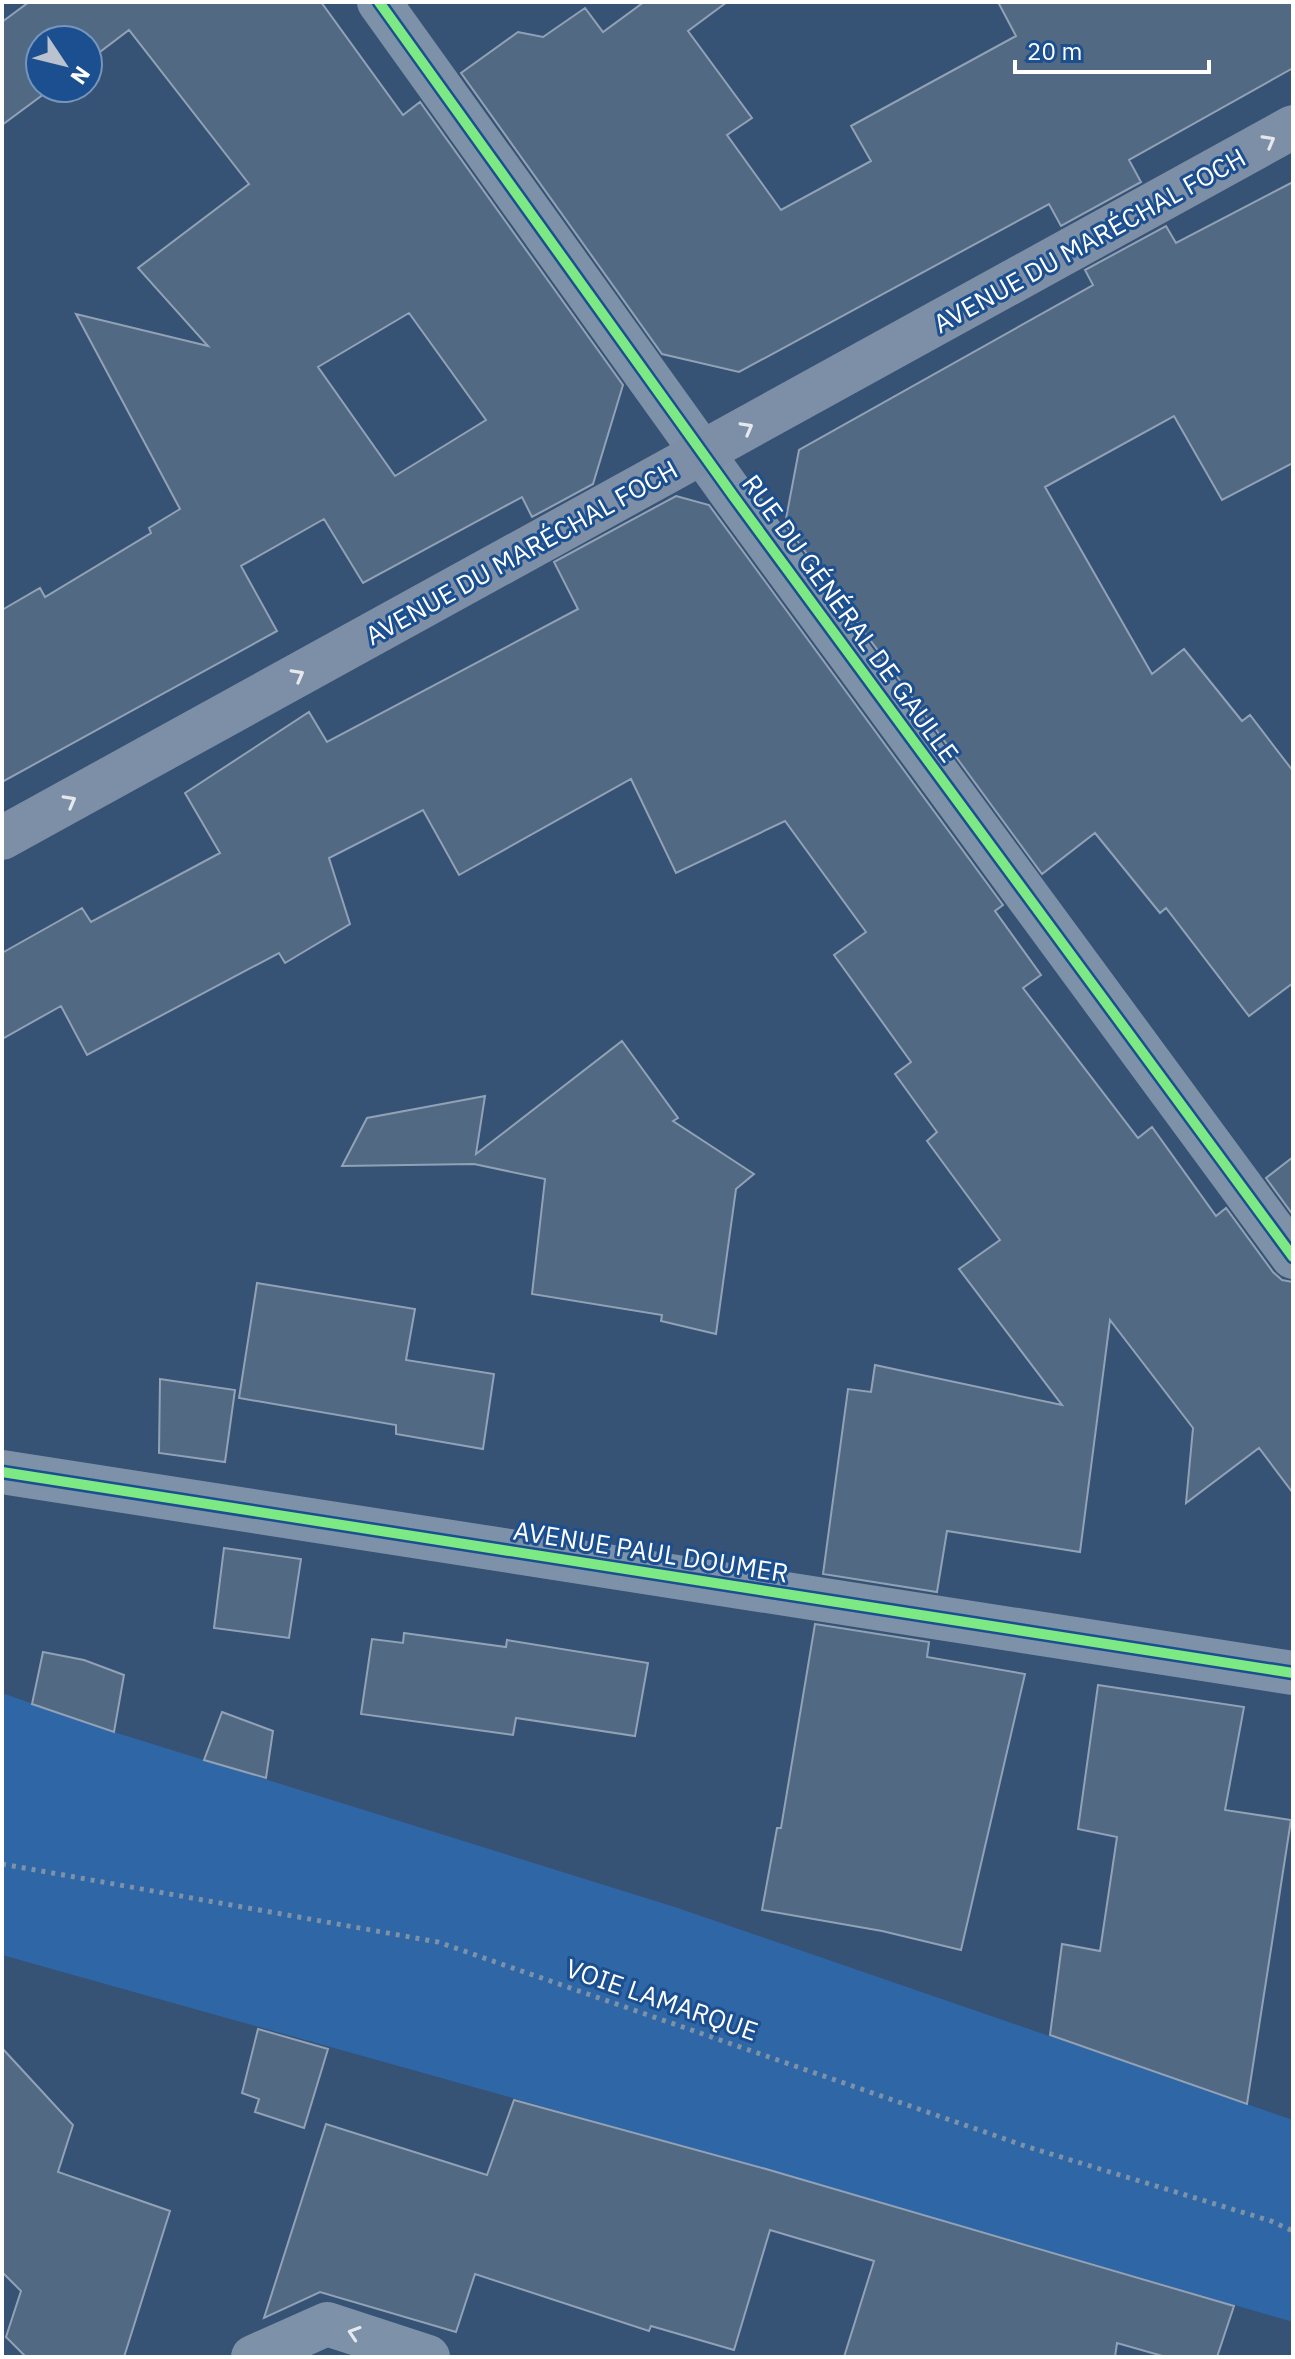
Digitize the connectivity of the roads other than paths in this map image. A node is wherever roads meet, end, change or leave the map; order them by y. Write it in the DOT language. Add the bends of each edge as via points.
graph roads {
  1 [pos="379,2"];
  2 [pos="1293,127"];
  3 [pos="702,453"];
  4 [pos="2,838"];
  5 [pos="1293,1257"];
  6 [pos="2,1472"];
  7 [pos="1293,1673"];
  8 [pos="253,2357"];
  9 [pos="428,2357"];
  1 -- 3 [label="street, RUE DU GÉNÉRAL DE GAULLE"];
  3 -- 2 [label="main road, AVENUE DU MARÉCHAL FOCH, one-way"];
  4 -- 3 [label="main road, AVENUE DU MARÉCHAL FOCH, one-way"];
  3 -- 5 [label="street, RUE DU GÉNÉRAL DE GAULLE"];
  6 -- 7 [label="street, AVENUE PAUL DOUMER"];
  9 -- 8 [label="street, one-way" via="327,2324"];
}
